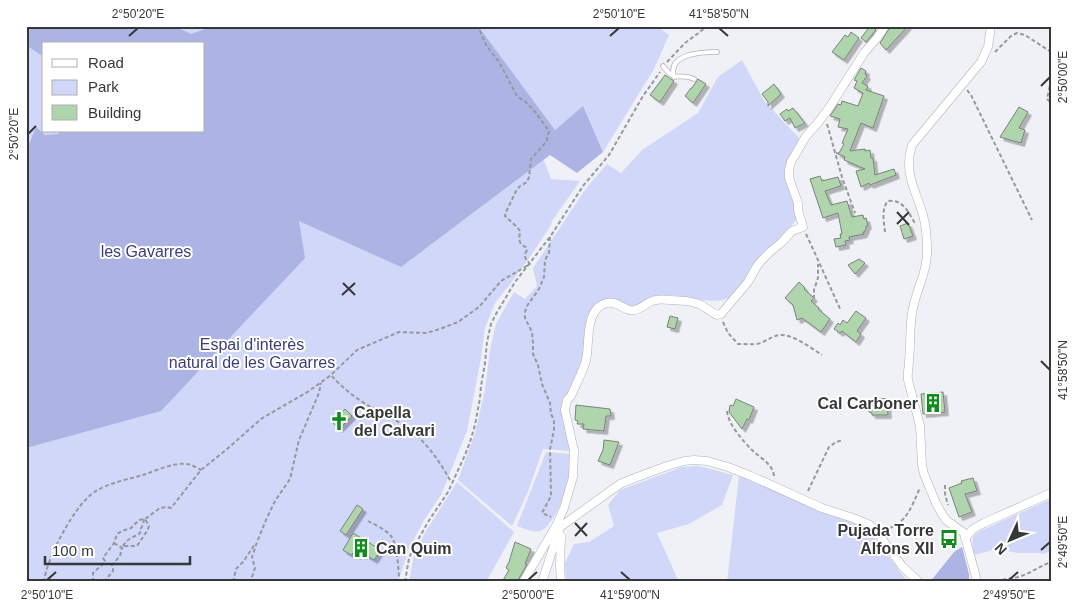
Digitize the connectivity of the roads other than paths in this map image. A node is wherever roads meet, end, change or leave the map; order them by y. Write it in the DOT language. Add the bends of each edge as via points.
graph roads {
  1 [pos="885,26"];
  2 [pos="991,26"];
  3 [pos="717,52"];
  4 [pos="663,66"];
  5 [pos="674,77"];
  6 [pos="694,79"];
  7 [pos="1051,493"];
  8 [pos="558,525"];
  9 [pos="965,538"];
  10 [pos="523,582"];
  11 [pos="542,582"];
  12 [pos="561,582"];
  13 [pos="919,582"];
  14 [pos="975,582"];
  1 -- 8 [label="street" via="801,143 791,162 789,178 803,227 792,231 762,260 720,315 697,303 655,300 632,311 609,302 592,317 584,367 566,404 574,471"];
  2 -- 9 [label="street" via="988,47 981,62 918,137 910,152 909,167 923,215 928,252 913,308 907,374 920,426 922,465 927,482 946,520 964,533"];
  3 -- 5 [label="lane" via="695,53 675,63"];
  4 -- 5 [label="lane"];
  5 -- 6 [label="lane"];
  7 -- 9 [label="street" via="984,523"];
  8 -- 10 [label="street"];
  8 -- 11 [label="street" via="552,556"];
  8 -- 12 [label="street"];
  8 -- 13 [label="street" via="620,484 684,461 707,461 865,522 878,532 902,566"];
  9 -- 14 [label="street"];
}
